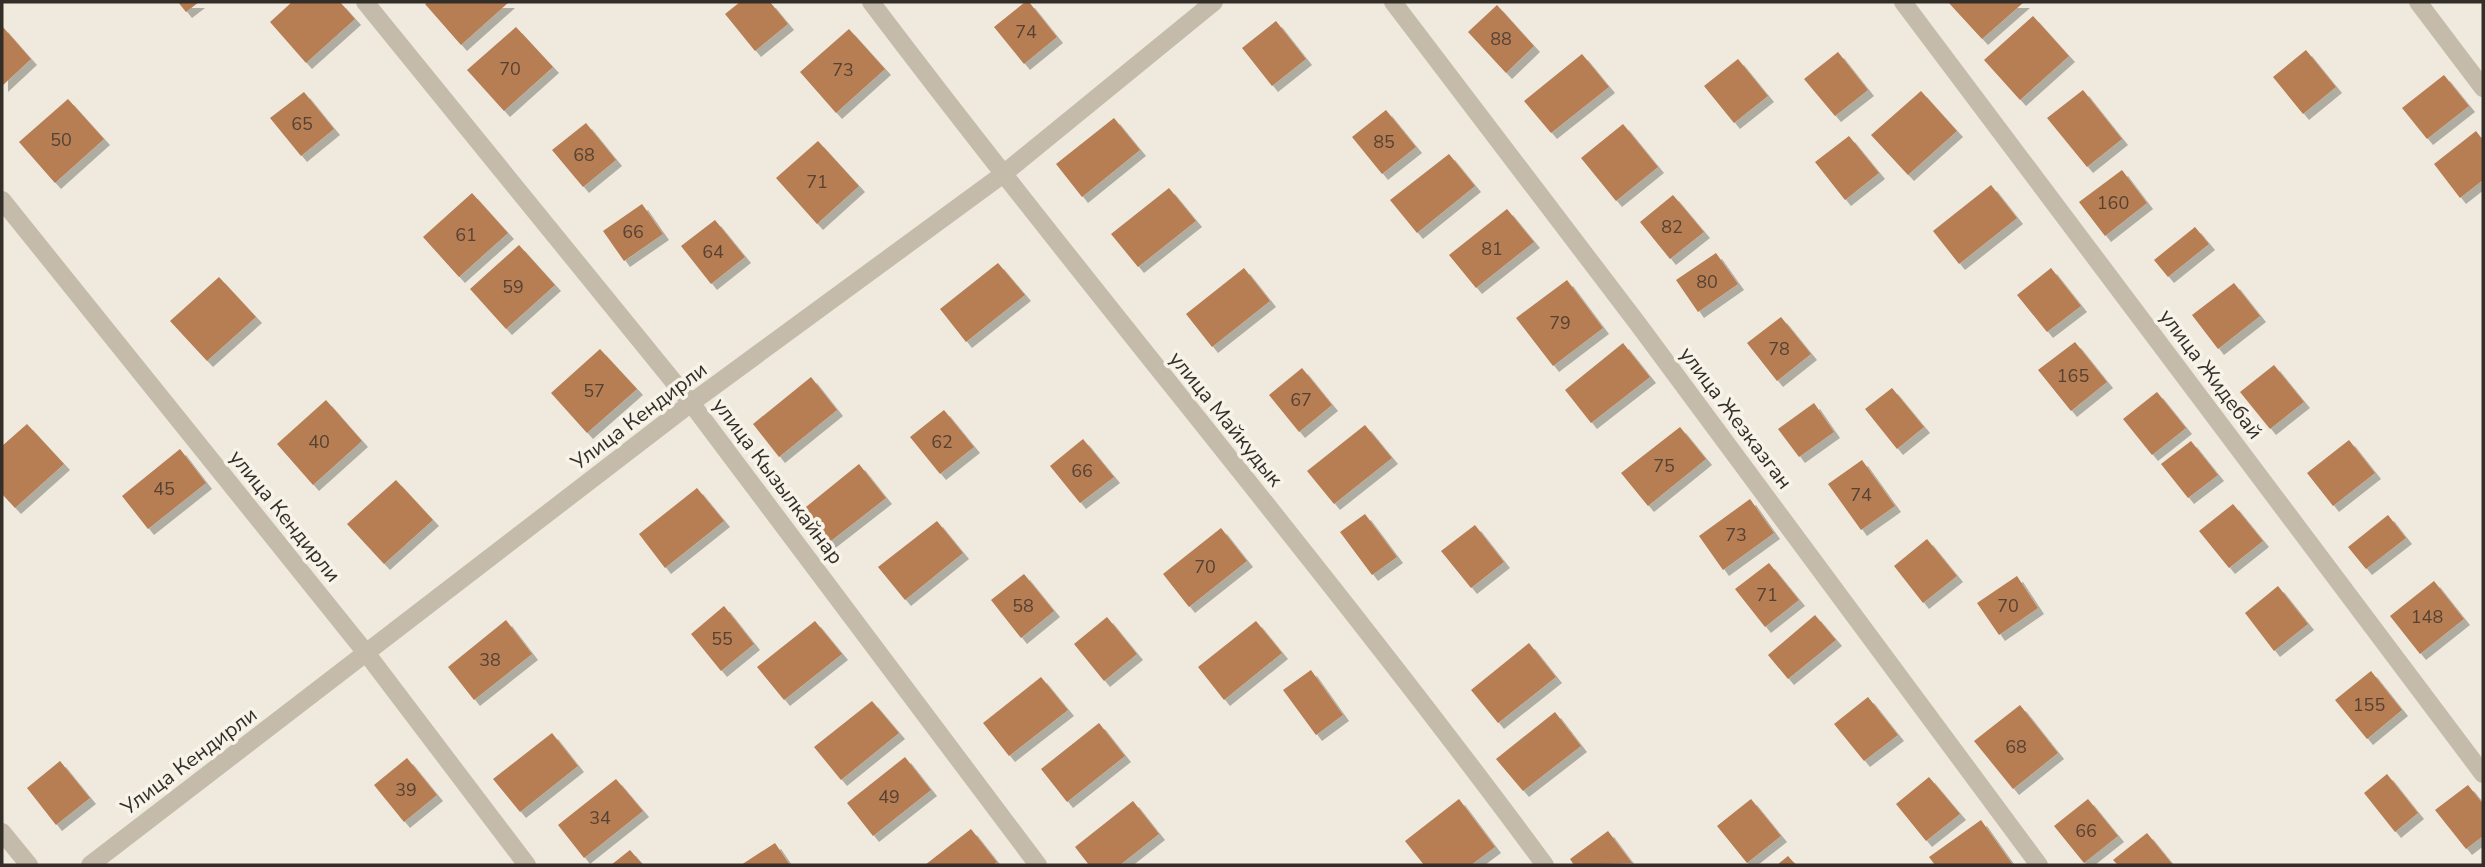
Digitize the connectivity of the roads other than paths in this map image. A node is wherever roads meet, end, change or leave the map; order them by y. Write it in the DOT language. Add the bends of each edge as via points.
graph roads {
  1 [pos="365,2"];
  2 [pos="871,2"];
  3 [pos="1214,2"];
  4 [pos="1393,2"];
  5 [pos="1903,2"];
  6 [pos="2418,2"];
  7 [pos="2483,88"];
  8 [pos="1002,175"];
  9 [pos="2,200"];
  10 [pos="691,403"];
  11 [pos="367,654"];
  12 [pos="2483,774"];
  13 [pos="2,832"];
  14 [pos="29,865"];
  15 [pos="90,865"];
  16 [pos="527,865"];
  17 [pos="1038,865"];
  18 [pos="1545,865"];
  19 [pos="2039,865"];
  1 -- 10 [label="street, улица Кызылкайнар"];
  2 -- 8 [label="street, улица Майкудык"];
  3 -- 8 [label="street, Улица Кендирли"];
  4 -- 19 [label="street, улица Жезказган"];
  5 -- 12 [label="street, улица Жидебай"];
  6 -- 7 [label="street"];
  8 -- 10 [label="street, Улица Кендирли"];
  8 -- 18 [label="street, улица Майкудык" via="1449,736"];
  9 -- 11 [label="street, улица Кендирли"];
  10 -- 11 [label="street, Улица Кендирли"];
  10 -- 17 [label="street, улица Кызылкайнар"];
  11 -- 15 [label="street, Улица Кендирли"];
  11 -- 16 [label="street, улица Кендирли"];
  13 -- 14 [label="street"];
}
